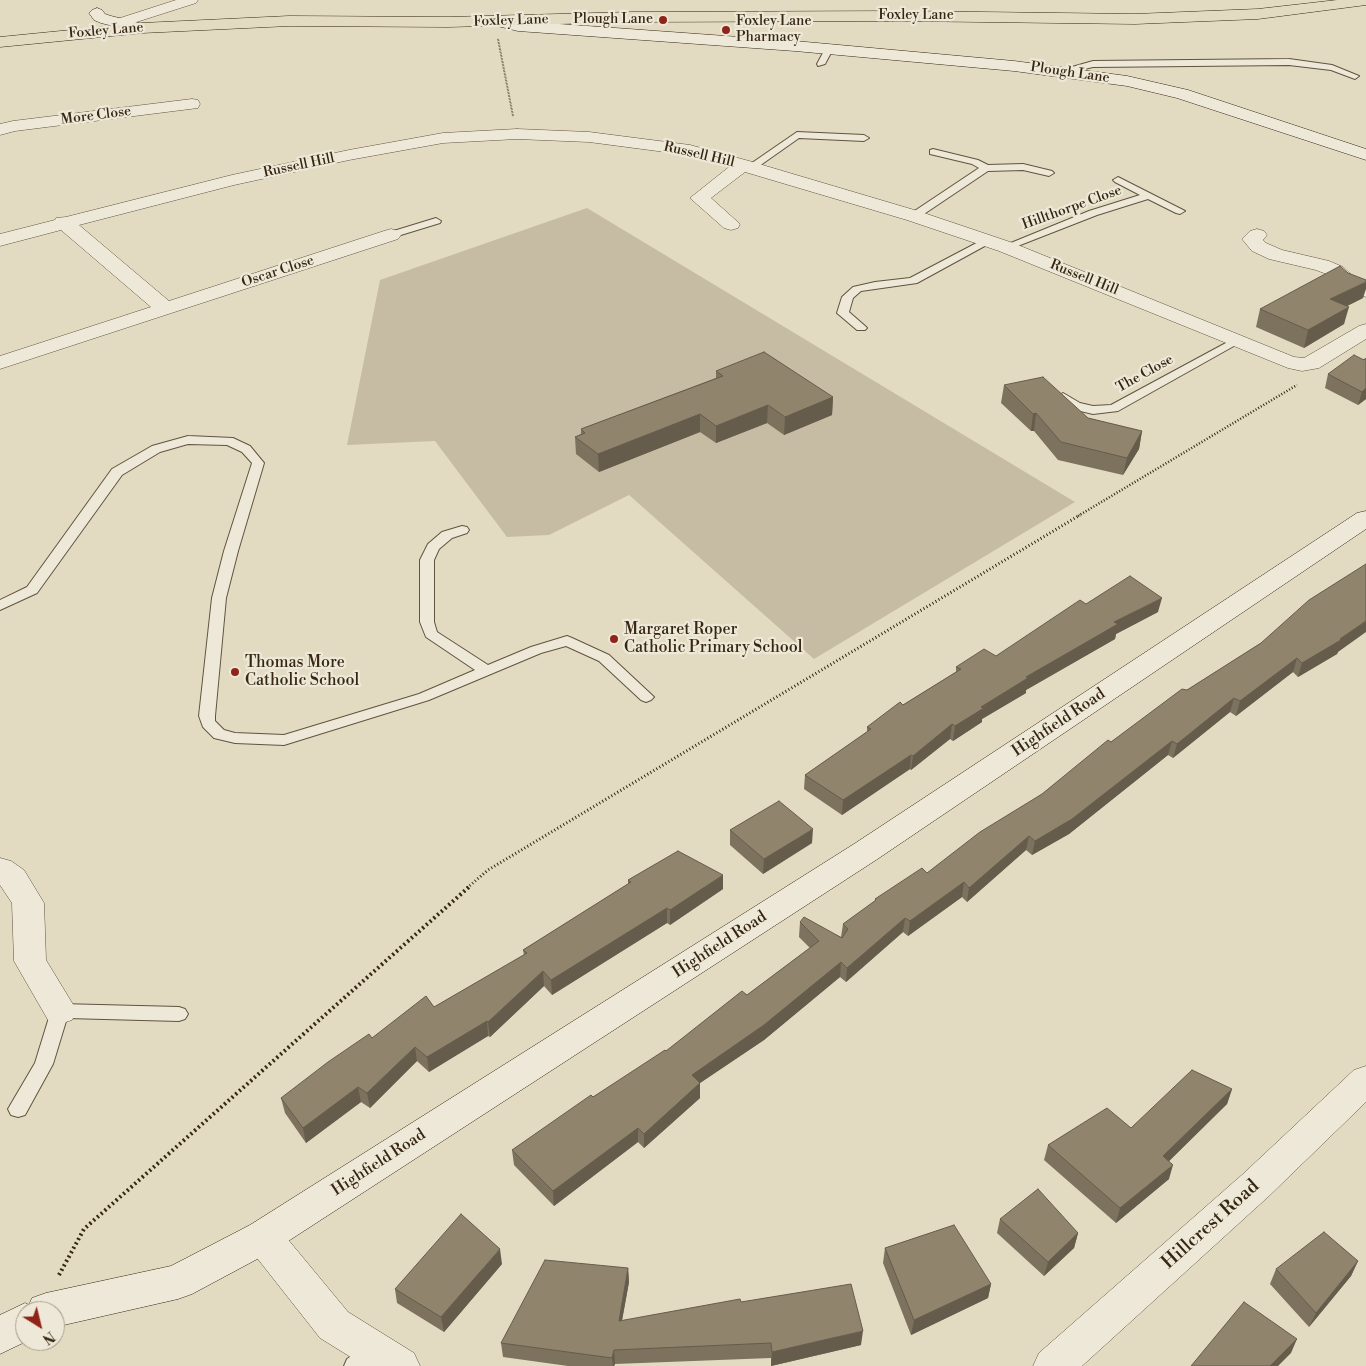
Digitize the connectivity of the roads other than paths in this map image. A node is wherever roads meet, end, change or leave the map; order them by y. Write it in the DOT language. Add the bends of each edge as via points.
graph roads {
  1 [pos="191,0"];
  2 [pos="1366,1"];
  3 [pos="100,6"];
  4 [pos="494,21"];
  5 [pos="120,23"];
  6 [pos="142,28"];
  7 [pos="78,34"];
  8 [pos="5,41"];
  9 [pos="829,49"];
  10 [pos="821,64"];
  11 [pos="1062,72"];
  12 [pos="1355,76"];
  13 [pos="192,104"];
  14 [pos="0,130"];
  15 [pos="864,138"];
  16 [pos="932,152"];
  17 [pos="1366,155"];
  18 [pos="748,166"];
  19 [pos="986,168"];
  20 [pos="1049,173"];
  21 [pos="1118,180"];
  22 [pos="1148,196"];
  23 [pos="1180,211"];
  24 [pos="914,216"];
  25 [pos="436,221"];
  26 [pos="63,222"];
  27 [pos="731,224"];
  28 [pos="391,235"];
  29 [pos="1256,235"];
  30 [pos="0,240"];
  31 [pos="988,240"];
  32 [pos="1006,247"];
  33 [pos="1366,291"];
  34 [pos="166,309"];
  35 [pos="861,328"];
  36 [pos="1366,330"];
  37 [pos="1237,340"];
  38 [pos="0,363"];
  39 [pos="1063,397"];
  40 [pos="1366,518"];
  41 [pos="462,530"];
  42 [pos="0,606"];
  43 [pos="487,671"];
  44 [pos="646,697"];
  45 [pos="0,869"];
  46 [pos="60,1011"];
  47 [pos="179,1014"];
  48 [pos="1366,1080"];
  49 [pos="18,1109"];
  50 [pos="263,1237"];
  51 [pos="52,1295"];
  52 [pos="15,1327"];
  53 [pos="0,1336"];
  54 [pos="385,1363"];
  55 [pos="1053,1366"];
  1 -- 5 [label="street"];
  2 -- 4 [label="main road, Foxley Lane" via="1258,14 1135,19 807,16"];
  3 -- 5 [label="street" via="101,18"];
  3 -- 7 [label="street" via="88,26"];
  4 -- 6 [label="main road, Foxley Lane" via="289,21"];
  4 -- 9 [label="street, Plough Lane" via="526,27"];
  5 -- 6 [label="street"];
  6 -- 7 [label="main road, Foxley Lane"];
  7 -- 8 [label="main road, Foxley Lane"];
  9 -- 10 [label="lane"];
  9 -- 11 [label="street, Plough Lane"];
  11 -- 12 [label="lane" via="1093,64 1289,62 1332,68"];
  11 -- 17 [label="street, Plough Lane" via="1127,81 1182,94"];
  13 -- 14 [label="street, More Close"];
  15 -- 18 [label="lane" via="798,135"];
  16 -- 19 [label="lane" via="975,162"];
  18 -- 24 [label="street, Russell Hill"];
  18 -- 26 [label="street, Russell Hill" via="690,150 589,137 517,134 444,138 232,180"];
  18 -- 27 [label="street" via="699,198"];
  19 -- 20 [label="lane" via="1023,167"];
  19 -- 24 [label="lane"];
  21 -- 22 [label="lane, Hillthorpe Close"];
  22 -- 23 [label="lane, Hillthorpe Close"];
  22 -- 32 [label="lane, Hillthorpe Close" via="1093,213"];
  24 -- 31 [label="street, Russell Hill"];
  25 -- 28 [label="lane"];
  26 -- 30 [label="street, Russell Hill"];
  26 -- 34 [label="street"];
  28 -- 34 [label="street, Oscar Close"];
  29 -- 33 [label="street" via="1252,239 1259,247 1276,255 1322,265"];
  31 -- 32 [label="street, Russell Hill"];
  31 -- 35 [label="lane" via="912,281 857,290 848,297 843,313"];
  32 -- 37 [label="street, Russell Hill"];
  34 -- 38 [label="street, Oscar Close"];
  36 -- 37 [label="street, Russell Hill" via="1302,364 1288,362"];
  37 -- 39 [label="lane, The Close" via="1114,408 1093,410 1076,406"];
  40 -- 50 [label="street, Highfield Road" via="865,852"];
  41 -- 43 [label="lane" via="446,535 433,547 427,560 427,622 431,634"];
  42 -- 43 [label="lane" via="32,590 117,472 164,446 188,440 229,441 246,449 258,463 219,598 207,716 212,729 235,738 284,740 424,697"];
  43 -- 44 [label="lane" via="567,641 604,658"];
  45 -- 46 [label="street" via="13,878 28,903 30,962"];
  46 -- 47 [label="lane"];
  46 -- 49 [label="lane" via="44,1064"];
  48 -- 55 [label="street, Hillcrest Road" via="1256,1185"];
  50 -- 51 [label="street, Highfield Road" via="178,1282"];
  50 -- 54 [label="street" via="334,1324"];
  52 -- 53 [label="street"];
}
